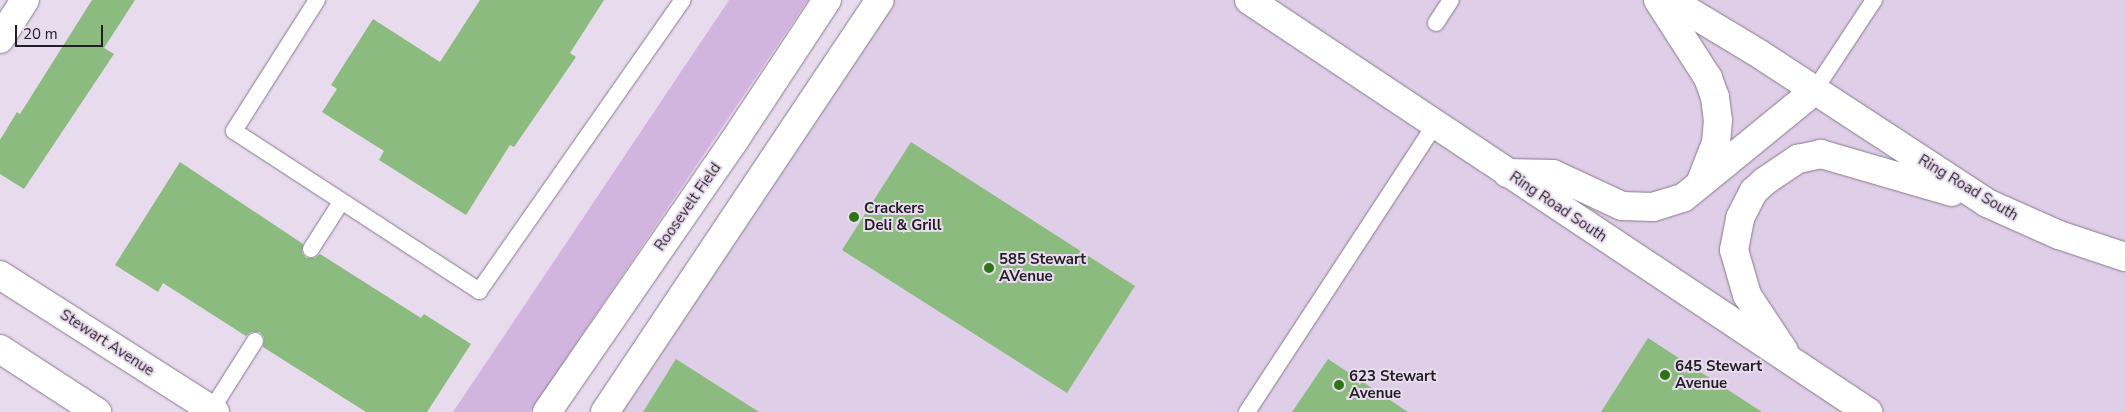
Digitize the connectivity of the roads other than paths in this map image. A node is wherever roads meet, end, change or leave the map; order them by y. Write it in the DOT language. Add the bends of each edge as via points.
graph roads {
  1 [pos="25,0"];
  2 [pos="317,0"];
  3 [pos="683,0"];
  4 [pos="827,0"];
  5 [pos="880,0"];
  6 [pos="1249,0"];
  7 [pos="1451,0"];
  8 [pos="1658,0"];
  9 [pos="1670,0"];
  10 [pos="1874,0"];
  11 [pos="1436,23"];
  12 [pos="0,40"];
  13 [pos="1814,91"];
  14 [pos="1435,125"];
  15 [pos="1506,173"];
  16 [pos="1700,185"];
  17 [pos="340,202"];
  18 [pos="1986,203"];
  19 [pos="312,249"];
  20 [pos="2125,257"];
  21 [pos="0,275"];
  22 [pos="254,341"];
  23 [pos="0,349"];
  24 [pos="1791,362"];
  25 [pos="212,411"];
  26 [pos="97,412"];
  27 [pos="547,412"];
  28 [pos="605,412"];
  29 [pos="1247,412"];
  30 [pos="1868,412"];
  1 -- 12 [label="street"];
  2 -- 17 [label="lane" via="234,131"];
  3 -- 17 [label="lane" via="479,291"];
  4 -- 27 [label="street, Roosevelt Field" via="734,142"];
  5 -- 28 [label="street"];
  6 -- 14 [label="street, Ring Road South"];
  7 -- 11 [label="lane"];
  8 -- 16 [label="street" via="1696,58 1715,97 1716,143"];
  9 -- 13 [label="street, Ring Road South"];
  10 -- 13 [label="lane"];
  13 -- 16 [label="street"];
  13 -- 18 [label="street, Ring Road South"];
  14 -- 15 [label="street, Ring Road South"];
  14 -- 29 [label="lane"];
  15 -- 16 [label="street" via="1553,174 1622,206 1654,207 1683,198"];
  15 -- 24 [label="street, Ring Road South"];
  17 -- 19 [label="lane"];
  18 -- 20 [label="street, Ring Road South" via="2040,228"];
  18 -- 24 [label="street" via="1834,156 1809,156 1776,171 1754,191 1748,202 1740,218 1734,250 1747,295"];
  21 -- 25 [label="street, Stewart Avenue"];
  22 -- 25 [label="lane"];
  23 -- 26 [label="street"];
  24 -- 30 [label="street, Ring Road South"];
}
